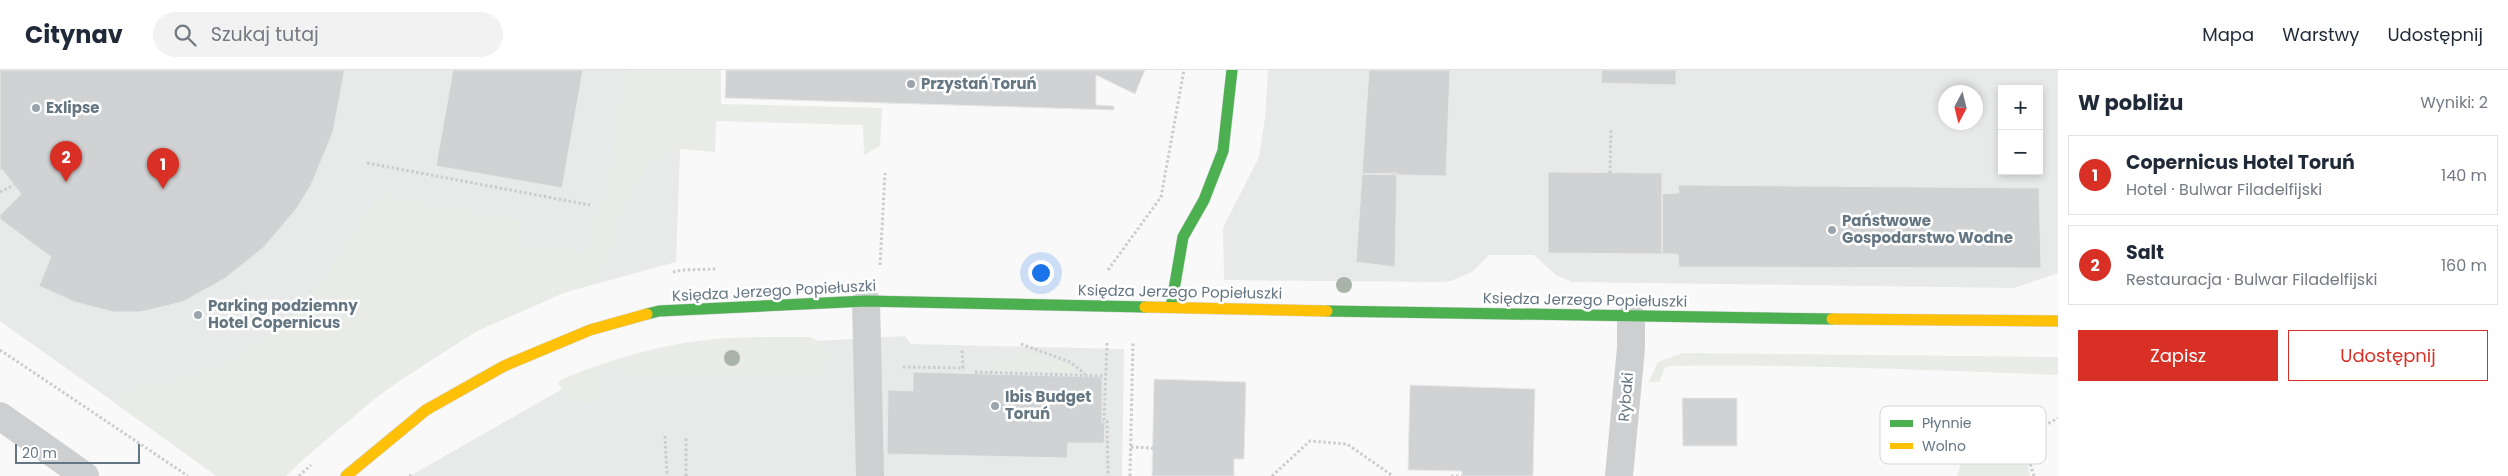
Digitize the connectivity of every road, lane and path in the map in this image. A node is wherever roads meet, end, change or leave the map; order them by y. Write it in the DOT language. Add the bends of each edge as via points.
graph roads {
  1 [pos="1184,70"];
  2 [pos="1232,70"];
  3 [pos="1611,128"];
  4 [pos="367,163"];
  5 [pos="1610,173"];
  6 [pos="14,185"];
  7 [pos="0,192"];
  8 [pos="590,204"];
  9 [pos="1105,275"];
  10 [pos="866,301"];
  11 [pos="1171,307"];
  12 [pos="1631,317"];
  13 [pos="2058,321"];
  14 [pos="1108,335"];
  15 [pos="1133,335"];
  16 [pos="1021,344"];
  17 [pos="962,349"];
  18 [pos="0,350"];
  19 [pos="868,366"];
  20 [pos="975,372"];
  21 [pos="1085,375"];
  22 [pos="1104,376"];
  23 [pos="0,416"];
  24 [pos="2058,418"];
  25 [pos="2046,425"];
  26 [pos="665,436"];
  27 [pos="686,436"];
  28 [pos="1131,447"];
  29 [pos="1153,448"];
  30 [pos="2030,464"];
  31 [pos="85,476"];
  32 [pos="188,476"];
  33 [pos="346,476"];
  34 [pos="667,476"];
  35 [pos="686,476"];
  36 [pos="870,476"];
  37 [pos="1108,476"];
  38 [pos="1130,476"];
  39 [pos="1272,476"];
  40 [pos="1393,476"];
  41 [pos="1450,476"];
  42 [pos="1462,476"];
  43 [pos="1619,476"];
  44 [pos="2034,476"];
  1 -- 9 [label="path" via="1161,198"];
  2 -- 11 [label="street" via="1223,151 1204,200 1183,237"];
  3 -- 5 [label="path"];
  4 -- 8 [label="path"];
  6 -- 7 [label="path"];
  10 -- 11 [label="street, Księdza Jerzego Popiełuszki"];
  10 -- 19 [label="street"];
  10 -- 33 [label="street, Księdza Jerzego Popiełuszki" via="660,311 590,330 504,366 426,410"];
  11 -- 12 [label="street, Księdza Jerzego Popiełuszki"];
  12 -- 13 [label="street, Księdza Jerzego Popiełuszki"];
  12 -- 43 [label="street, Rybaki"];
  14 -- 22 [label="path"];
  15 -- 28 [label="path"];
  16 -- 21 [label="path" via="1070,362"];
  17 -- 19 [label="path" via="963,368"];
  18 -- 32 [label="path"];
  19 -- 36 [label="street"];
  20 -- 21 [label="path"];
  21 -- 22 [label="path"];
  22 -- 37 [label="path"];
  23 -- 31 [label="street"];
  24 -- 25 [label="path"];
  26 -- 34 [label="path"];
  27 -- 35 [label="path"];
  28 -- 29 [label="path"];
  28 -- 38 [label="path"];
  30 -- 44 [label="path"];
  39 -- 40 [label="path" via="1310,441 1347,444"];
  41 -- 42 [label="path"];
}
